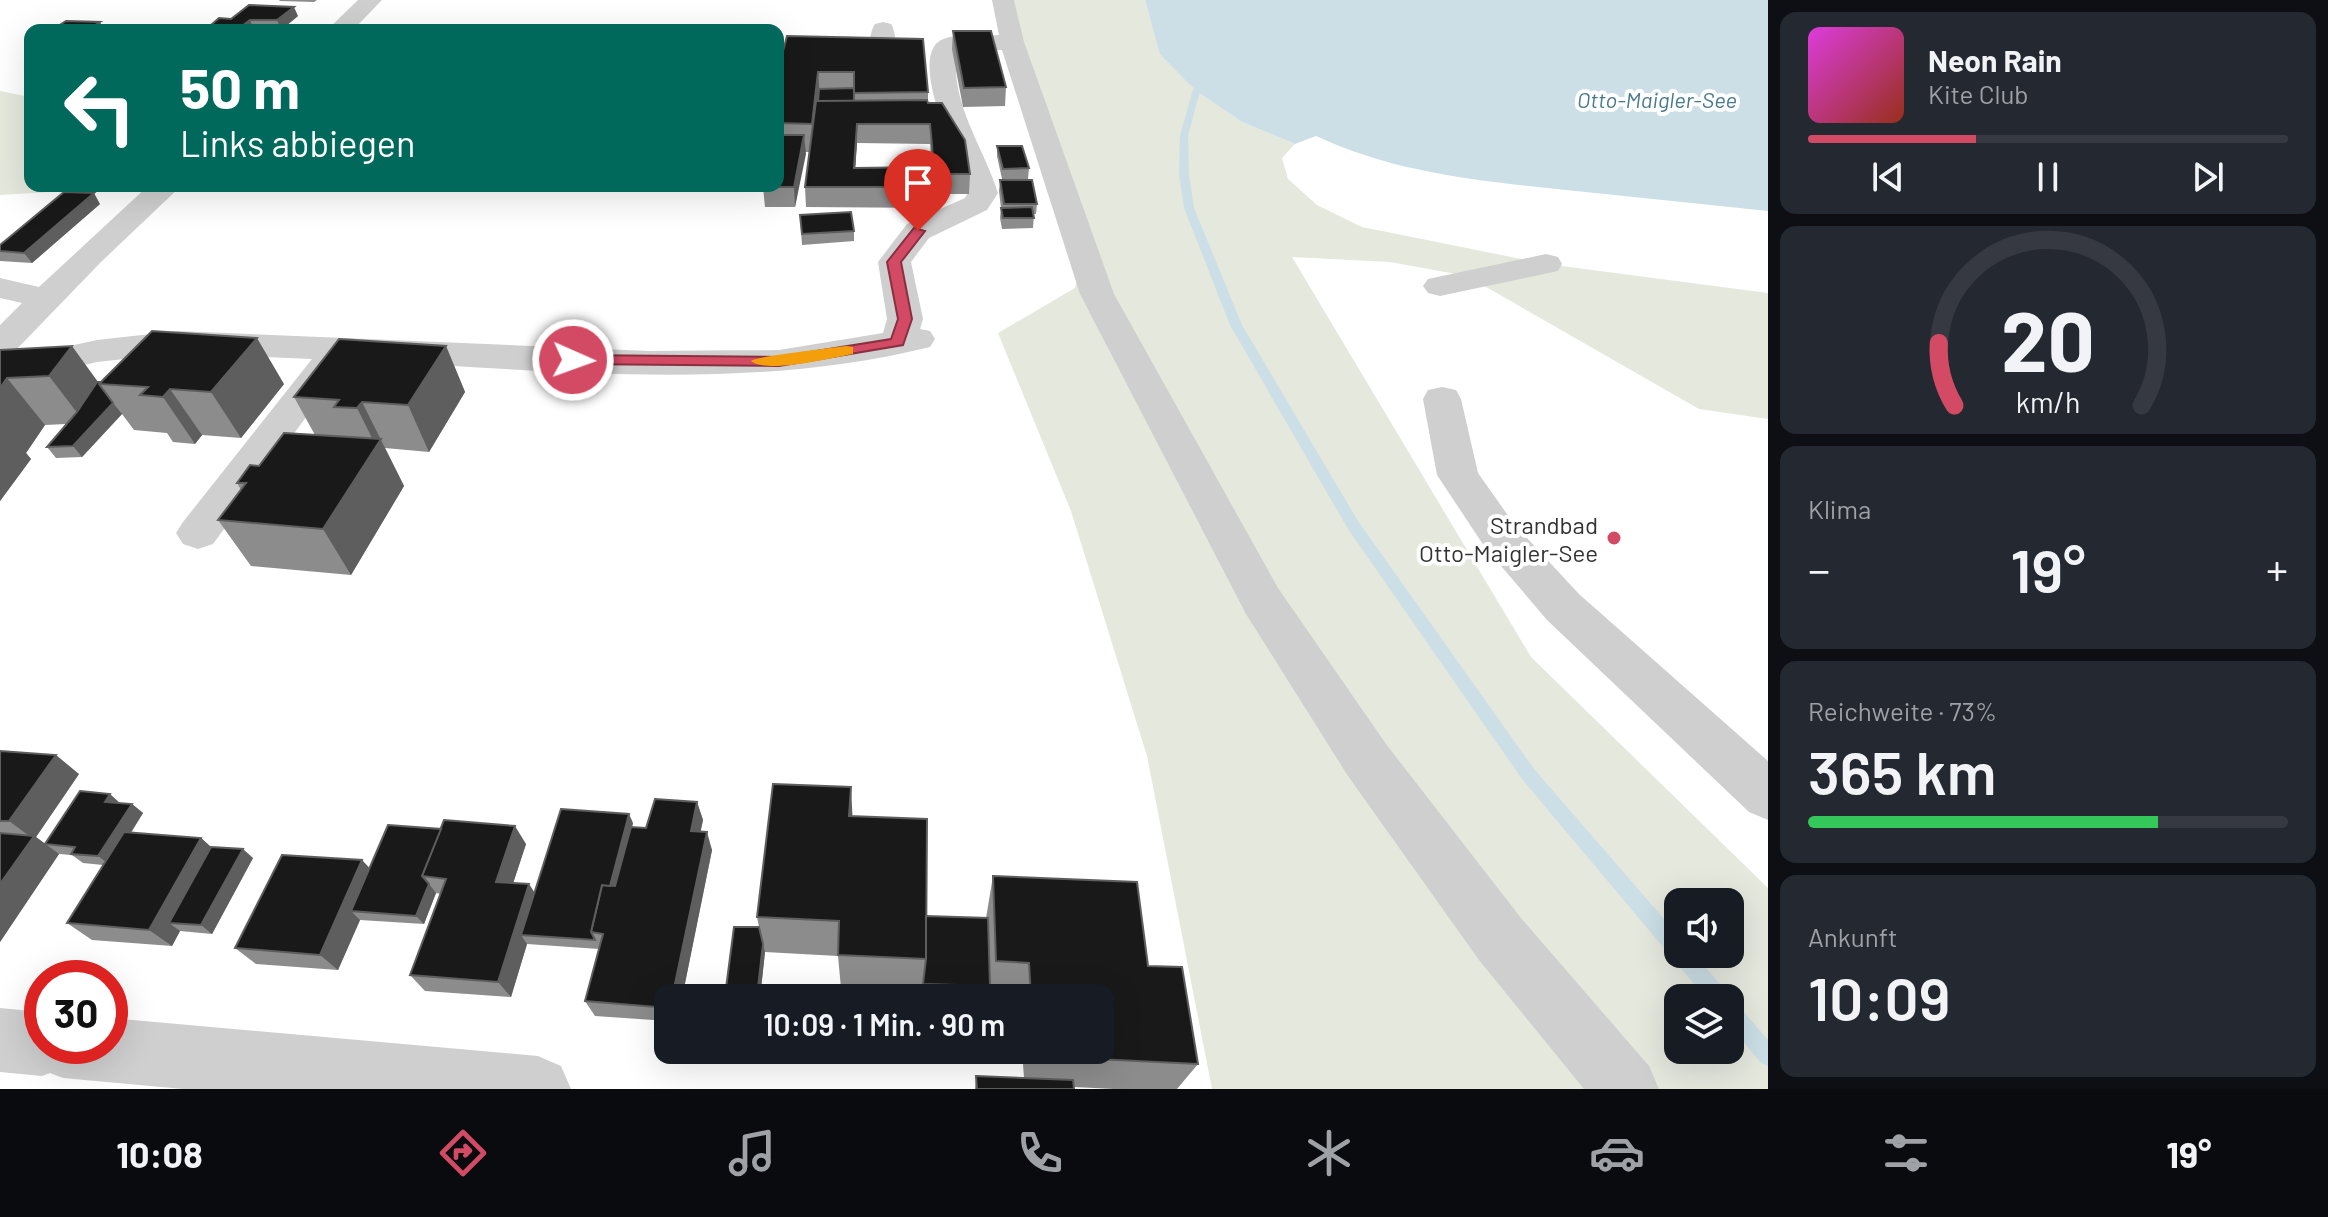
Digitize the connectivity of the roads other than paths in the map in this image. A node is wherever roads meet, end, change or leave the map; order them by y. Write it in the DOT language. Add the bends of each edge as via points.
graph roads {
  1 [pos="371,0"];
  2 [pos="1008,21"];
  3 [pos="345,24"];
  4 [pos="883,29"];
  5 [pos="854,56"];
  6 [pos="882,57"];
  7 [pos="927,58"];
  8 [pos="159,192"];
  9 [pos="1546,264"];
  10 [pos="1440,286"];
  11 [pos="0,288"];
  12 [pos="44,298"];
  13 [pos="0,345"];
  14 [pos="339,348"];
  15 [pos="0,373"];
  16 [pos="1442,399"];
  17 [pos="198,533"];
  18 [pos="1768,795"];
  19 [pos="0,1040"];
  20 [pos="24,1042"];
  21 [pos="128,1052"];
  22 [pos="538,1089"];
  23 [pos="1626,1089"];
  1 -- 3 [label="street"];
  2 -- 7 [label="street"];
  2 -- 23 [label="street" via="1097,294 1262,601 1367,760 1500,939"];
  4 -- 6 [label="street"];
  5 -- 6 [label="street"];
  6 -- 7 [label="street"];
  7 -- 14 [label="street" via="983,193 976,204 918,231 894,262 907,341 779,361 620,361"];
  8 -- 12 [label="street"];
  9 -- 10 [label="street"];
  11 -- 12 [label="street"];
  12 -- 13 [label="street"];
  14 -- 15 [label="street" via="178,342 97,351"];
  14 -- 17 [label="street"];
  16 -- 18 [label="street" via="1458,475 1499,535 1563,607"];
  19 -- 20 [label="street"];
  21 -- 22 [label="street"];
}
